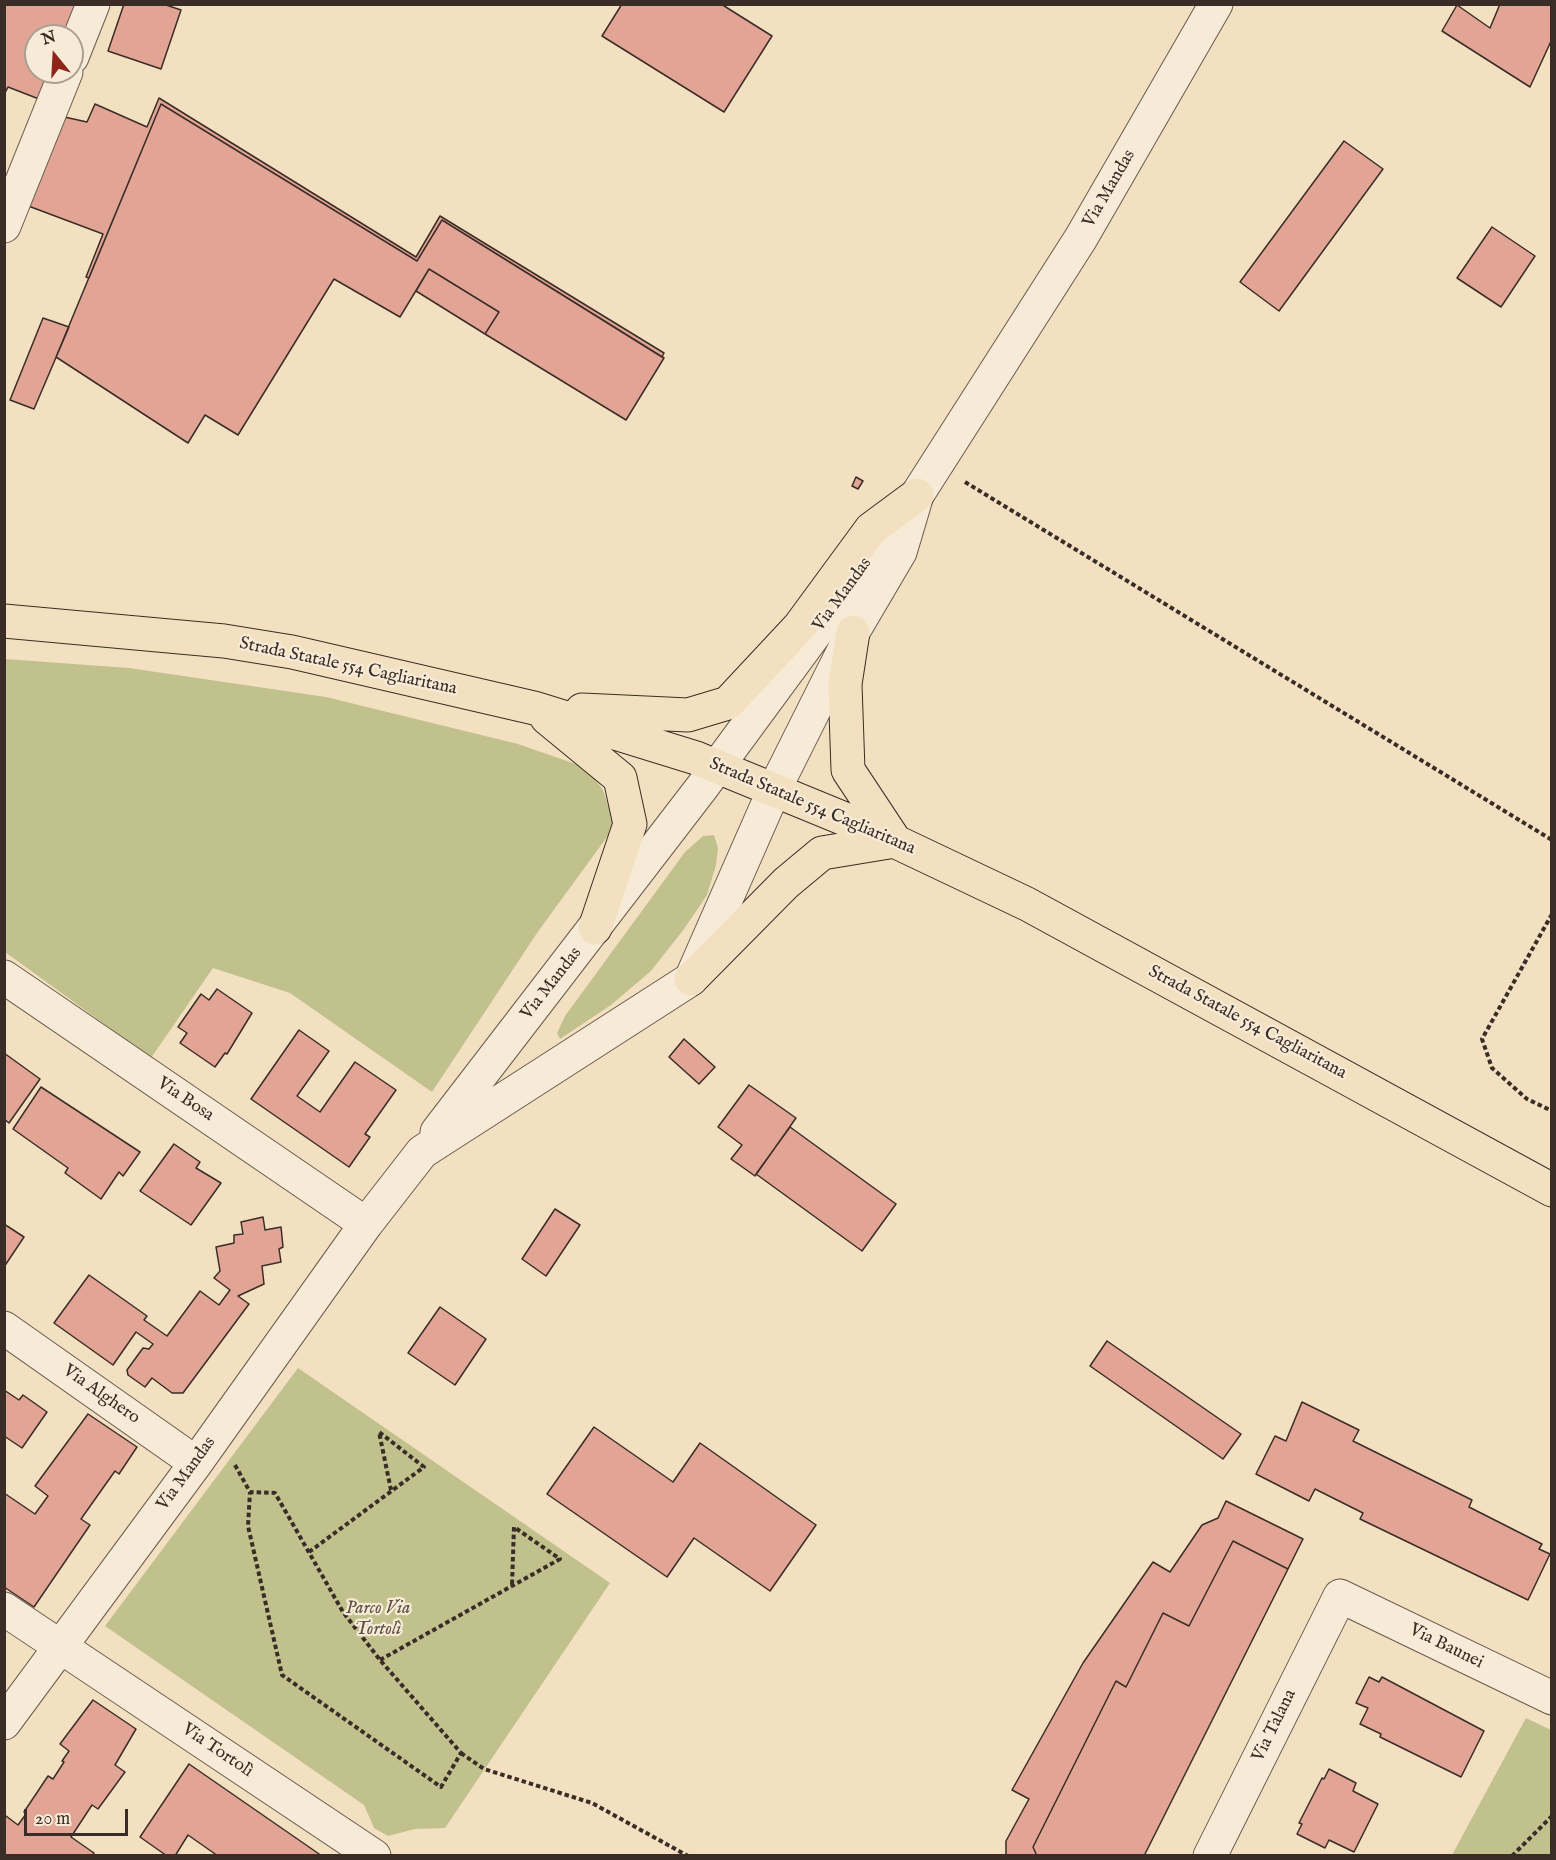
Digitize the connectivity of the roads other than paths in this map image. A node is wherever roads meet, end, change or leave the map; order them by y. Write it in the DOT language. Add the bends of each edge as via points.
graph roads {
  1 [pos="93,4"];
  2 [pos="1216,4"];
  3 [pos="84,27"];
  4 [pos="61,84"];
  5 [pos="4,226"];
  6 [pos="917,495"];
  7 [pos="4,621"];
  8 [pos="853,632"];
  9 [pos="534,708"];
  10 [pos="717,766"];
  11 [pos="774,790"];
  12 [pos="895,841"];
  13 [pos="595,928"];
  14 [pos="4,976"];
  15 [pos="691,979"];
  16 [pos="422,1152"];
  17 [pos="1551,1190"];
  18 [pos="366,1224"];
  19 [pos="4,1328"];
  20 [pos="196,1463"];
  21 [pos="1340,1596"];
  22 [pos="4,1609"];
  23 [pos="60,1647"];
  24 [pos="1551,1698"];
  25 [pos="4,1723"];
  26 [pos="1214,1854"];
  27 [pos="374,1856"];
  1 -- 3 [label="street"];
  2 -- 6 [label="street, Via Mandas" via="1081,238"];
  4 -- 5 [label="street"];
  6 -- 8 [label="street" via="900,552"];
  6 -- 9 [label="main road" via="871,529 799,627 728,703 688,714"];
  6 -- 10 [label="street, Via Mandas"];
  7 -- 9 [label="main road, Strada Statale 554 Cagliaritana" via="190,638 292,652"];
  8 -- 11 [label="street"];
  8 -- 12 [label="main road" via="845,684 848,770"];
  9 -- 10 [label="main road, Strada Statale 554 Cagliaritana"];
  9 -- 13 [label="main road" via="620,778 630,824"];
  10 -- 11 [label="main road, Strada Statale 554 Cagliaritana"];
  10 -- 13 [label="street, Via Mandas"];
  11 -- 12 [label="main road, Strada Statale 554 Cagliaritana"];
  11 -- 15 [label="street"];
  12 -- 15 [label="main road" via="822,853 786,883"];
  12 -- 17 [label="main road, Strada Statale 554 Cagliaritana" via="1027,904"];
  13 -- 16 [label="street, Via Mandas"];
  14 -- 18 [label="street, Via Bosa"];
  15 -- 16 [label="street"];
  16 -- 18 [label="street, Via Mandas"];
  18 -- 20 [label="street, Via Mandas"];
  19 -- 20 [label="street, Via Alghero"];
  20 -- 23 [label="street, Via Mandas"];
  21 -- 24 [label="street, Via Baunei"];
  21 -- 26 [label="street, Via Talana"];
  22 -- 23 [label="street, Via Tortolì"];
  23 -- 25 [label="street, Via Mandas"];
  23 -- 27 [label="street, Via Tortolì"];
}
